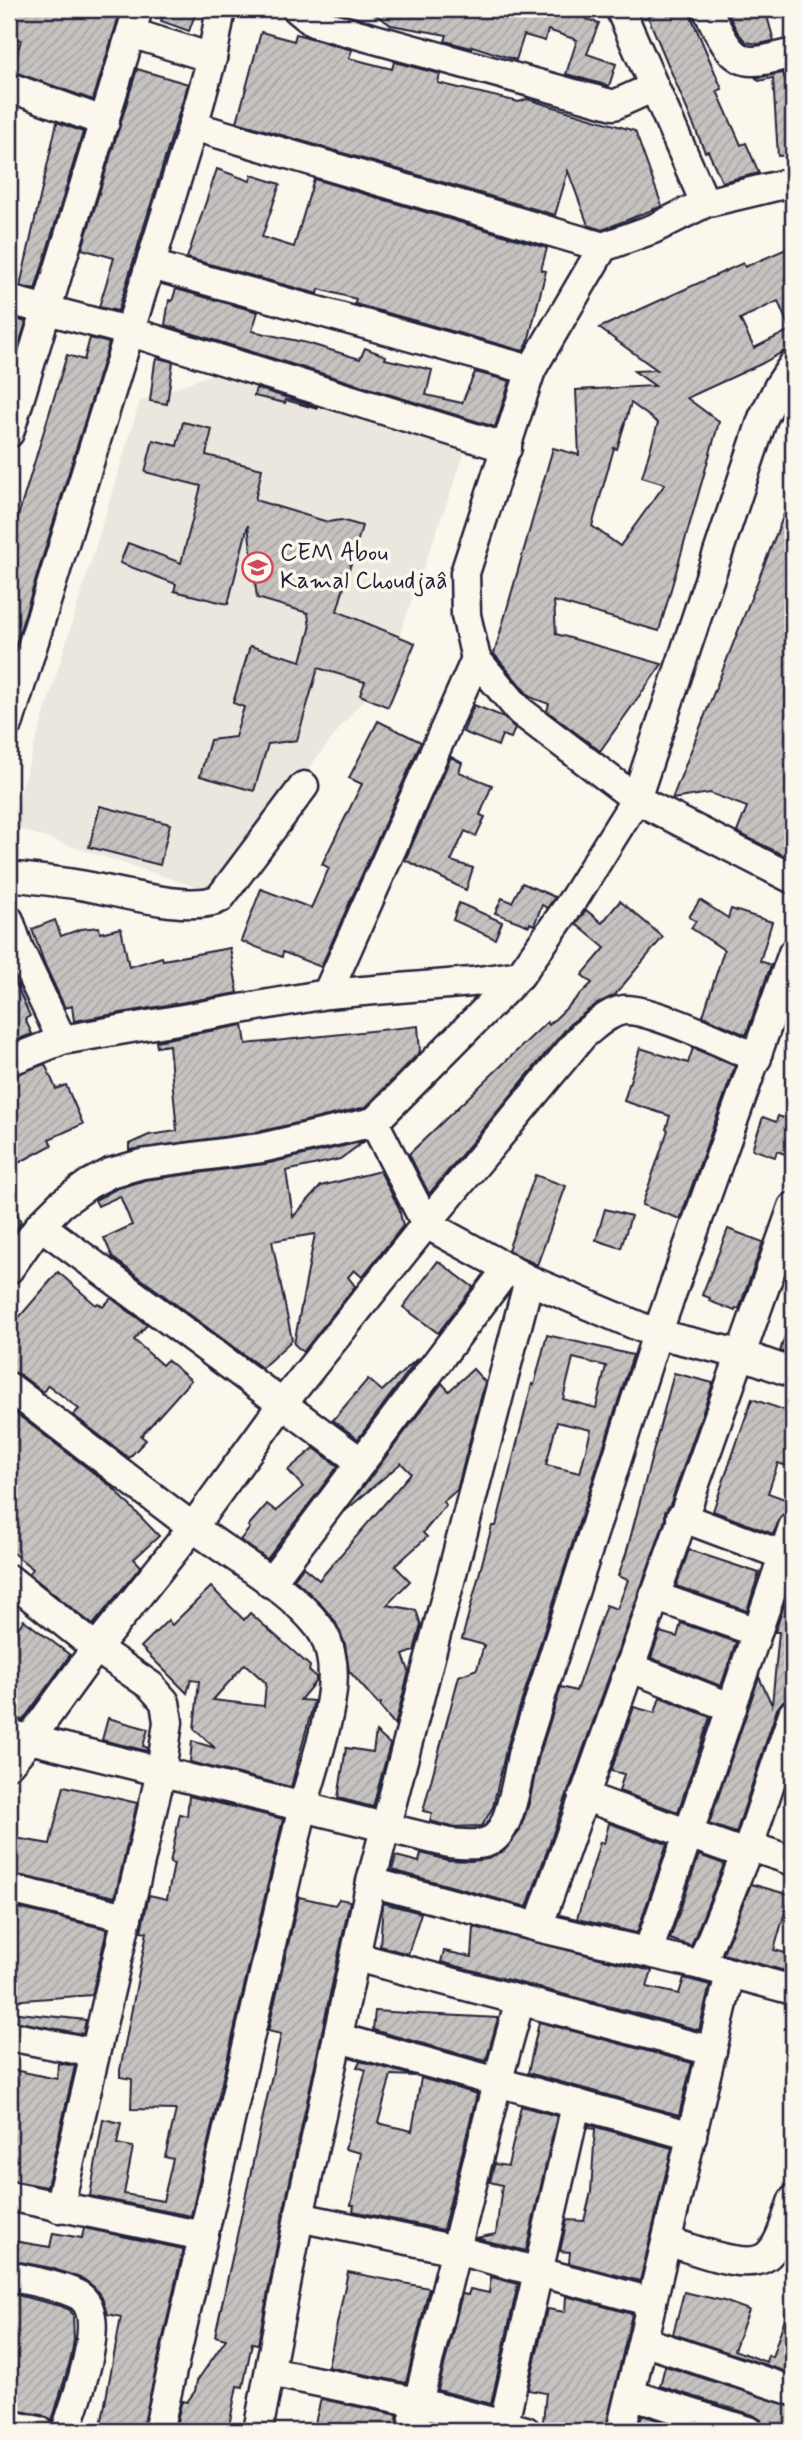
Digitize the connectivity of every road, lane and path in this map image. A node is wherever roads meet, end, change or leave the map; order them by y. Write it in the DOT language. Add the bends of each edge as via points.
graph roads {
  1 [pos="221,9"];
  2 [pos="297,9"];
  3 [pos="620,9"];
  4 [pos="707,9"];
  5 [pos="134,21"];
  6 [pos="793,53"];
  7 [pos="212,58"];
  8 [pos="9,87"];
  9 [pos="654,87"];
  10 [pos="105,122"];
  11 [pos="193,126"];
  12 [pos="793,182"];
  13 [pos="705,203"];
  14 [pos="603,247"];
  15 [pos="151,265"];
  16 [pos="9,300"];
  17 [pos="47,311"];
  18 [pos="131,332"];
  19 [pos="793,365"];
  20 [pos="531,370"];
  21 [pos="9,433"];
  22 [pos="507,448"];
  23 [pos="476,659"];
  24 [pos="9,722"];
  25 [pos="304,786"];
  26 [pos="636,799"];
  27 [pos="9,876"];
  28 [pos="793,878"];
  29 [pos="9,920"];
  30 [pos="14,952"];
  31 [pos="793,953"];
  32 [pos="520,975"];
  33 [pos="327,994"];
  34 [pos="62,1040"];
  35 [pos="757,1058"];
  36 [pos="9,1061"];
  37 [pos="374,1122"];
  38 [pos="793,1207"];
  39 [pos="426,1224"];
  40 [pos="40,1225"];
  41 [pos="9,1269"];
  42 [pos="519,1274"];
  43 [pos="657,1334"];
  44 [pos="740,1354"];
  45 [pos="793,1373"];
  46 [pos="9,1387"];
  47 [pos="283,1403"];
  48 [pos="361,1462"];
  49 [pos="681,1517"];
  50 [pos="193,1527"];
  51 [pos="793,1527"];
  52 [pos="788,1557"];
  53 [pos="9,1579"];
  54 [pos="270,1583"];
  55 [pos="654,1596"];
  56 [pos="757,1632"];
  57 [pos="96,1648"];
  58 [pos="629,1667"];
  59 [pos="732,1708"];
  60 [pos="792,1721"];
  61 [pos="19,1736"];
  62 [pos="9,1764"];
  63 [pos="160,1772"];
  64 [pos="583,1796"];
  65 [pos="303,1806"];
  66 [pos="387,1828"];
  67 [pos="690,1832"];
  68 [pos="747,1850"];
  69 [pos="793,1861"];
  70 [pos="371,1882"];
  71 [pos="9,1889"];
  72 [pos="127,1917"];
  73 [pos="538,1927"];
  74 [pos="648,1952"];
  75 [pos="356,1957"];
  76 [pos="701,1965"];
  77 [pos="730,1974"];
  78 [pos="793,1990"];
  79 [pos="520,2000"];
  80 [pos="9,2036"];
  81 [pos="339,2038"];
  82 [pos="712,2051"];
  83 [pos="95,2053"];
  84 [pos="496,2084"];
  85 [pos="576,2105"];
  86 [pos="692,2136"];
  87 [pos="9,2196"];
  88 [pos="793,2200"];
  89 [pos="59,2208"];
  90 [pos="299,2217"];
  91 [pos="203,2236"];
  92 [pos="667,2241"];
  93 [pos="456,2250"];
  94 [pos="538,2273"];
  95 [pos="9,2276"];
  96 [pos="652,2302"];
  97 [pos="643,2341"];
  98 [pos="270,2372"];
  99 [pos="793,2391"];
  100 [pos="630,2393"];
  101 [pos="417,2402"];
  102 [pos="9,2425"];
  103 [pos="510,2429"];
  104 [pos="39,2431"];
  105 [pos="66,2431"];
  106 [pos="158,2431"];
  107 [pos="258,2431"];
  108 [pos="411,2431"];
  109 [pos="621,2431"];
  110 [pos="748,2431"];
  1 -- 7 [label="street"];
  2 -- 9 [label="street" via="313,22 614,105"];
  3 -- 9 [label="street"];
  4 -- 6 [label="street" via="739,58 752,62"];
  5 -- 7 [label="street"];
  5 -- 10 [label="street"];
  7 -- 11 [label="street"];
  8 -- 10 [label="street"];
  9 -- 13 [label="street"];
  10 -- 17 [label="street"];
  11 -- 14 [label="street"];
  11 -- 15 [label="street"];
  12 -- 13 [label="street"];
  13 -- 14 [label="street"];
  14 -- 20 [label="street"];
  15 -- 18 [label="street"];
  15 -- 20 [label="street"];
  16 -- 17 [label="street"];
  17 -- 18 [label="street"];
  17 -- 21 [label="street"];
  18 -- 22 [label="street"];
  18 -- 24 [label="street"];
  19 -- 26 [label="street" via="763,418"];
  20 -- 22 [label="street"];
  22 -- 23 [label="street" via="465,573 466,615"];
  23 -- 26 [label="street" via="520,711"];
  23 -- 33 [label="street"];
  25 -- 27 [label="street" via="213,902 174,902"];
  26 -- 28 [label="street"];
  26 -- 32 [label="street"];
  29 -- 30 [label="street"];
  30 -- 34 [label="street"];
  31 -- 35 [label="street"];
  32 -- 33 [label="street"];
  32 -- 37 [label="street"];
  33 -- 34 [label="street"];
  34 -- 36 [label="street"];
  35 -- 39 [label="street" via="646,1012 624,1010 609,1015 583,1035"];
  35 -- 43 [label="street"];
  37 -- 39 [label="street"];
  37 -- 40 [label="street" via="261,1148 142,1164 110,1173 61,1203"];
  38 -- 44 [label="street"];
  39 -- 42 [label="street"];
  39 -- 47 [label="street"];
  40 -- 41 [label="street"];
  40 -- 47 [label="street"];
  42 -- 43 [label="street"];
  42 -- 48 [label="street"];
  42 -- 66 [label="street"];
  43 -- 44 [label="street"];
  43 -- 66 [label="street" via="500,1832 480,1844 449,1843"];
  44 -- 45 [label="street"];
  44 -- 49 [label="street"];
  46 -- 50 [label="street"];
  47 -- 48 [label="street"];
  47 -- 50 [label="street"];
  48 -- 54 [label="street"];
  49 -- 52 [label="street"];
  49 -- 55 [label="street"];
  50 -- 54 [label="street"];
  50 -- 57 [label="street"];
  51 -- 52 [label="street"];
  52 -- 56 [label="street"];
  53 -- 57 [label="street"];
  54 -- 65 [label="street" via="320,1628 332,1657 326,1718"];
  55 -- 56 [label="street"];
  55 -- 58 [label="street"];
  56 -- 59 [label="street"];
  57 -- 61 [label="street"];
  57 -- 63 [label="street" via="151,1686 165,1702 168,1723"];
  58 -- 59 [label="street"];
  58 -- 64 [label="street"];
  59 -- 67 [label="street"];
  60 -- 68 [label="street"];
  61 -- 62 [label="street"];
  61 -- 63 [label="street"];
  63 -- 65 [label="street"];
  63 -- 72 [label="street"];
  64 -- 67 [label="street"];
  64 -- 73 [label="street"];
  65 -- 66 [label="street"];
  65 -- 91 [label="street"];
  66 -- 70 [label="street"];
  67 -- 68 [label="street"];
  67 -- 74 [label="street"];
  68 -- 69 [label="street"];
  68 -- 76 [label="street"];
  70 -- 73 [label="street"];
  70 -- 75 [label="street"];
  71 -- 72 [label="street"];
  72 -- 83 [label="street"];
  73 -- 74 [label="street"];
  74 -- 76 [label="street"];
  75 -- 79 [label="street"];
  75 -- 81 [label="street"];
  76 -- 77 [label="street"];
  77 -- 78 [label="street"];
  77 -- 82 [label="street"];
  79 -- 82 [label="street"];
  79 -- 84 [label="street"];
  80 -- 83 [label="street"];
  81 -- 84 [label="street"];
  81 -- 90 [label="street"];
  82 -- 86 [label="street"];
  83 -- 89 [label="street"];
  84 -- 85 [label="street"];
  84 -- 93 [label="street"];
  85 -- 86 [label="street"];
  85 -- 94 [label="street"];
  86 -- 92 [label="street"];
  87 -- 89 [label="street"];
  88 -- 92 [label="street" via="775,2246 758,2260 735,2261"];
  89 -- 91 [label="street"];
  90 -- 93 [label="street"];
  90 -- 98 [label="street"];
  91 -- 106 [label="street"];
  92 -- 96 [label="street"];
  93 -- 94 [label="street"];
  93 -- 101 [label="street"];
  94 -- 96 [label="street"];
  94 -- 103 [label="street"];
  95 -- 105 [label="street" via="81,2296 90,2307 90,2351"];
  96 -- 97 [label="street"];
  97 -- 99 [label="street"];
  97 -- 100 [label="street"];
  98 -- 101 [label="street"];
  98 -- 107 [label="street"];
  100 -- 109 [label="street"];
  100 -- 110 [label="street"];
  101 -- 103 [label="street"];
  101 -- 108 [label="street"];
  102 -- 104 [label="street"];
}
